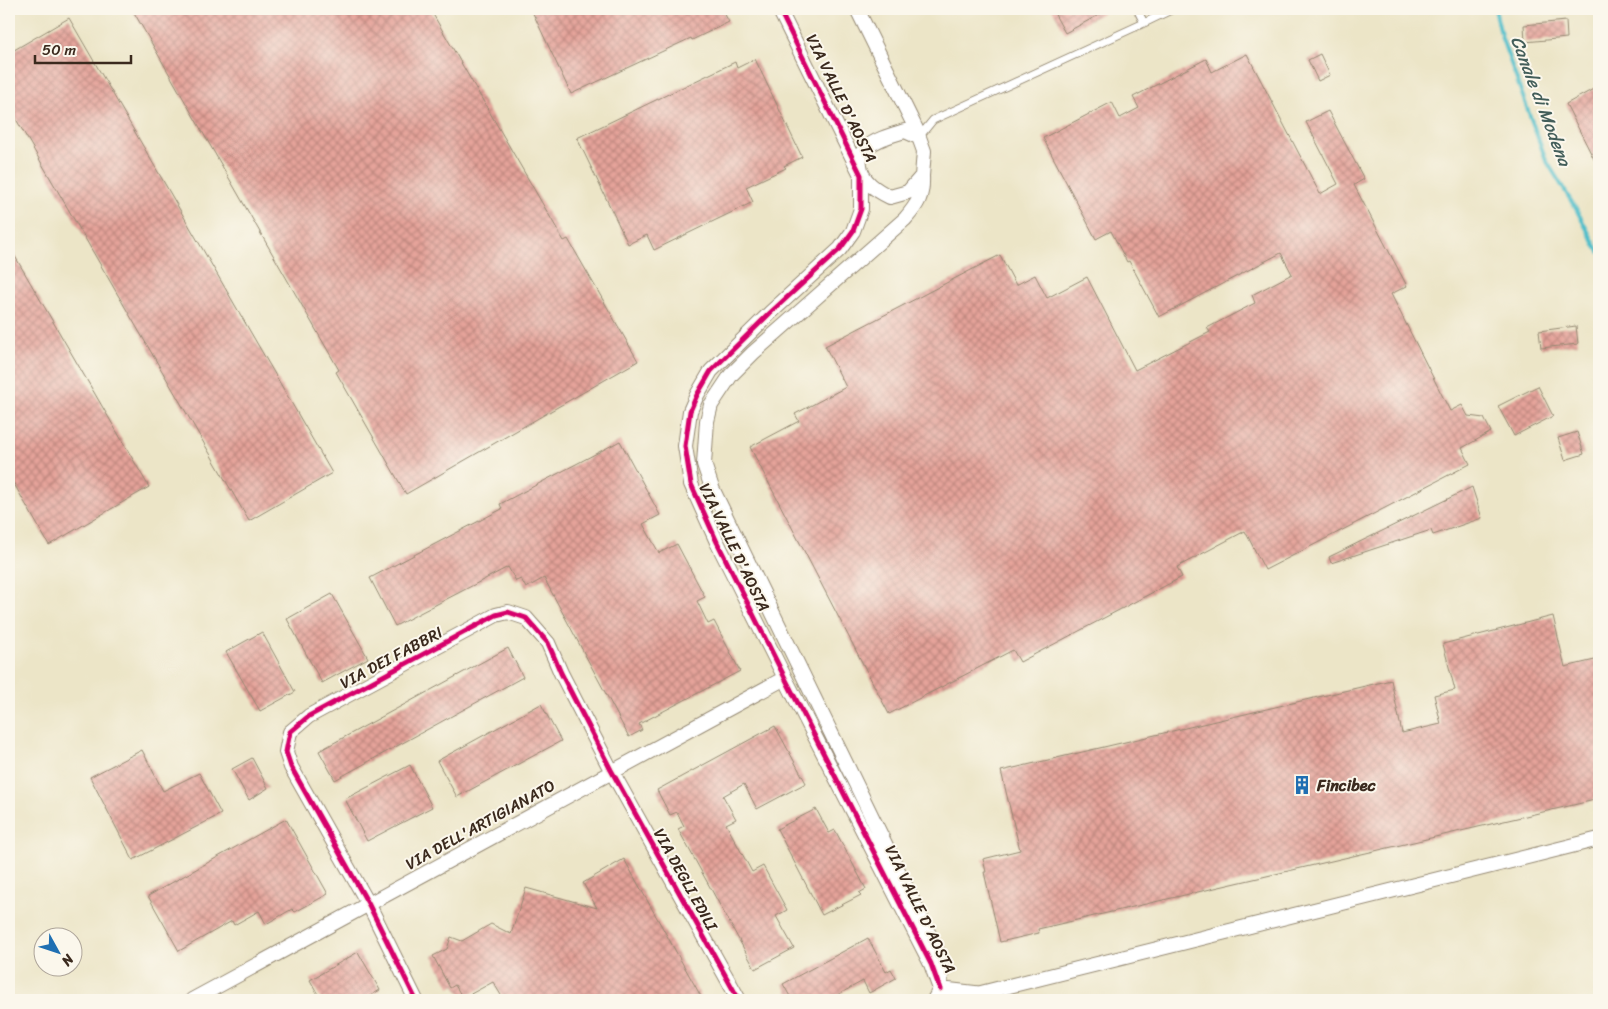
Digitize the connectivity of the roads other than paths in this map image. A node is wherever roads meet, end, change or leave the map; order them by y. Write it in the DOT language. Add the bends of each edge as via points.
graph roads {
  1 [pos="779,9"];
  2 [pos="857,9"];
  3 [pos="1137,9"];
  4 [pos="1173,9"];
  5 [pos="1144,23"];
  6 [pos="918,137"];
  7 [pos="861,175"];
  8 [pos="922,176"];
  9 [pos="785,678"];
  10 [pos="612,770"];
  11 [pos="1599,839"];
  12 [pos="369,905"];
  13 [pos="977,994"];
  14 [pos="937,995"];
  15 [pos="192,1000"];
  16 [pos="416,1000"];
  17 [pos="739,1000"];
  18 [pos="995,1000"];
  1 -- 7 [label="street, VIA VALLE D'AOSTA"];
  2 -- 6 [label="street, VIA VALLE D'AOSTA"];
  3 -- 5 [label="lane"];
  4 -- 5 [label="lane"];
  5 -- 6 [label="lane" via="933,120"];
  6 -- 7 [label="street, VIA VALLE D'AOSTA" via="905,131 865,148 859,159"];
  6 -- 8 [label="street, VIA VALLE D'AOSTA" via="924,151"];
  7 -- 8 [label="street, VIA VALLE D'AOSTA" via="875,189 890,197 908,192"];
  7 -- 9 [label="street, VIA VALLE D'AOSTA" via="861,209 853,231 840,249 711,370 690,411 684,446 691,484"];
  8 -- 14 [label="street, VIA VALLE D'AOSTA" via="923,191 905,219 731,375 711,405 704,464 712,488 942,961"];
  9 -- 10 [label="street, VIA DELL'ARTIGIANATO"];
  9 -- 14 [label="street, VIA VALLE D'AOSTA" via="931,964"];
  10 -- 12 [label="street, VIA DELL'ARTIGIANATO"];
  10 -- 12 [label="street, VIA DEI FABBRI" via="548,643 526,618 508,612 496,615 309,716 290,732 286,752 291,767"];
  10 -- 17 [label="street, VIA DEGLI EDILI"];
  11 -- 13 [label="street"];
  12 -- 15 [label="street, VIA DELL'ARTIGIANATO"];
  12 -- 16 [label="street, VIA DEI FABBRI"];
  13 -- 14 [label="street, VIA VALLE D'AOSTA"];
  13 -- 18 [label="street, VIA VALLE D'AOSTA" via="992,995"];
}
